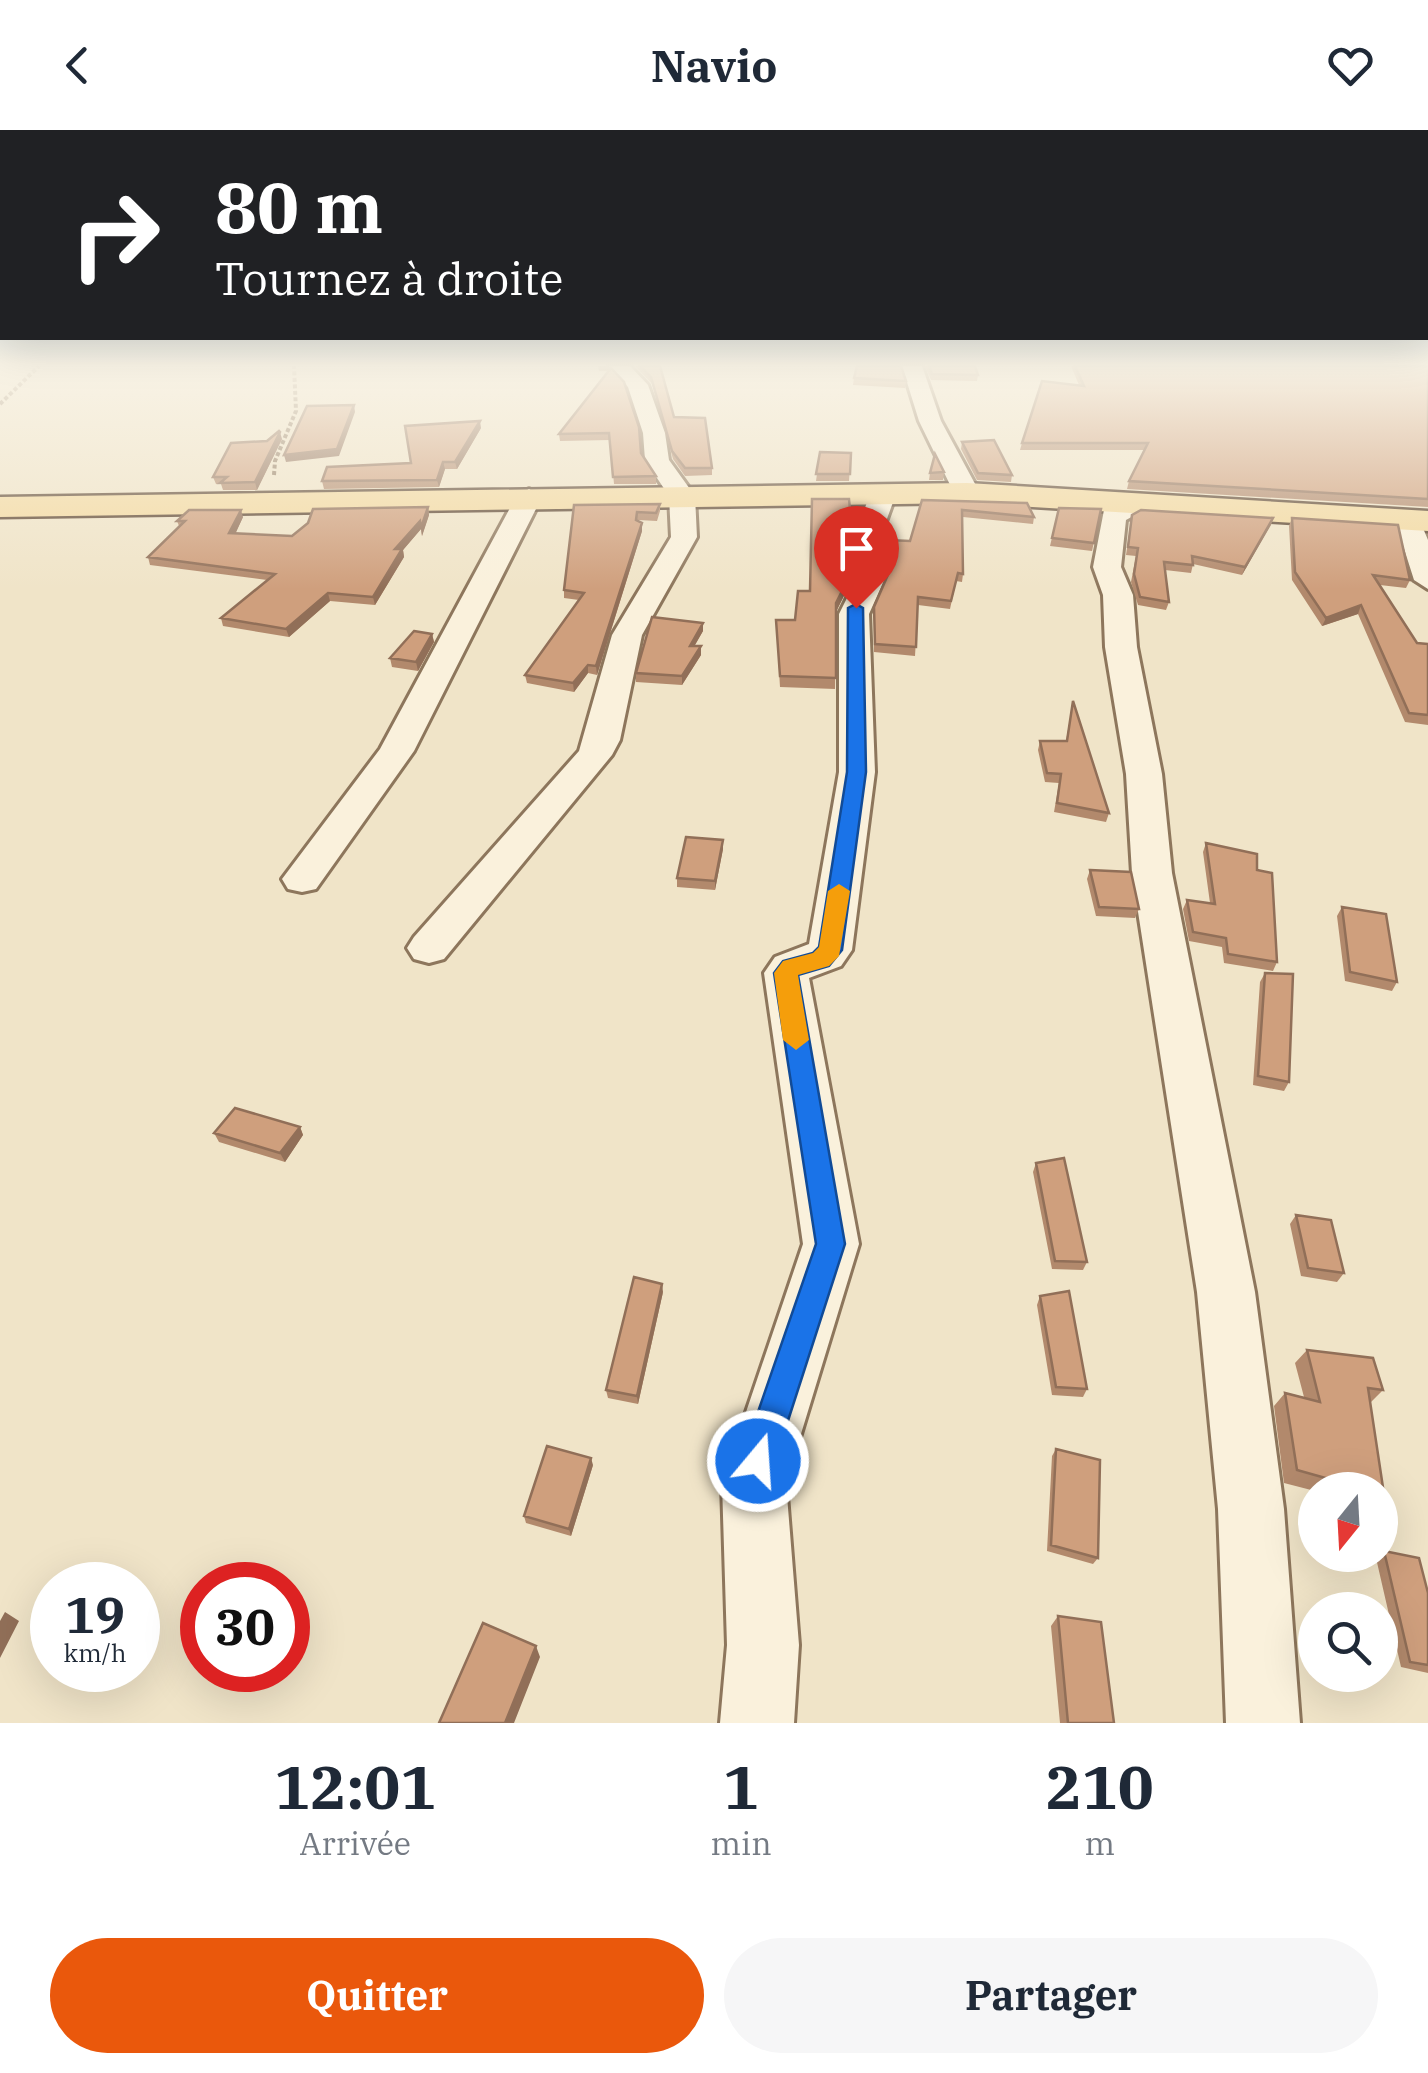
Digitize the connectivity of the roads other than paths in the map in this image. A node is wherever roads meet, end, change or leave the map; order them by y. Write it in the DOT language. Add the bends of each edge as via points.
graph roads {
  1 [pos="655,440"];
  2 [pos="940,440"];
  3 [pos="967,493"];
  4 [pos="884,494"];
  5 [pos="682,496"];
  6 [pos="529,498"];
  7 [pos="1144,503"];
  8 [pos="0,507"];
  9 [pos="1418,520"];
  10 [pos="1428,580"];
  11 [pos="302,879"];
  12 [pos="429,948"];
  13 [pos="758,1723"];
  14 [pos="1263,1723"];
  1 -- 5 [label="street" via="657,460"];
  2 -- 3 [label="street"];
  3 -- 4 [label="main road"];
  3 -- 7 [label="main road"];
  4 -- 5 [label="main road"];
  4 -- 13 [label="street" via="870,528 872,576 854,614 857,772 830,950 786,973 830,1244 754,1483 763,1676"];
  5 -- 6 [label="main road"];
  5 -- 12 [label="street" via="680,549 627,634 594,755"];
  6 -- 8 [label="main road"];
  6 -- 11 [label="street" via="396,751"];
  7 -- 9 [label="main road"];
  7 -- 14 [label="street" via="1113,516 1106,567 1118,596 1152,873 1226,1292 1251,1509"];
  9 -- 10 [label="street"];
}
